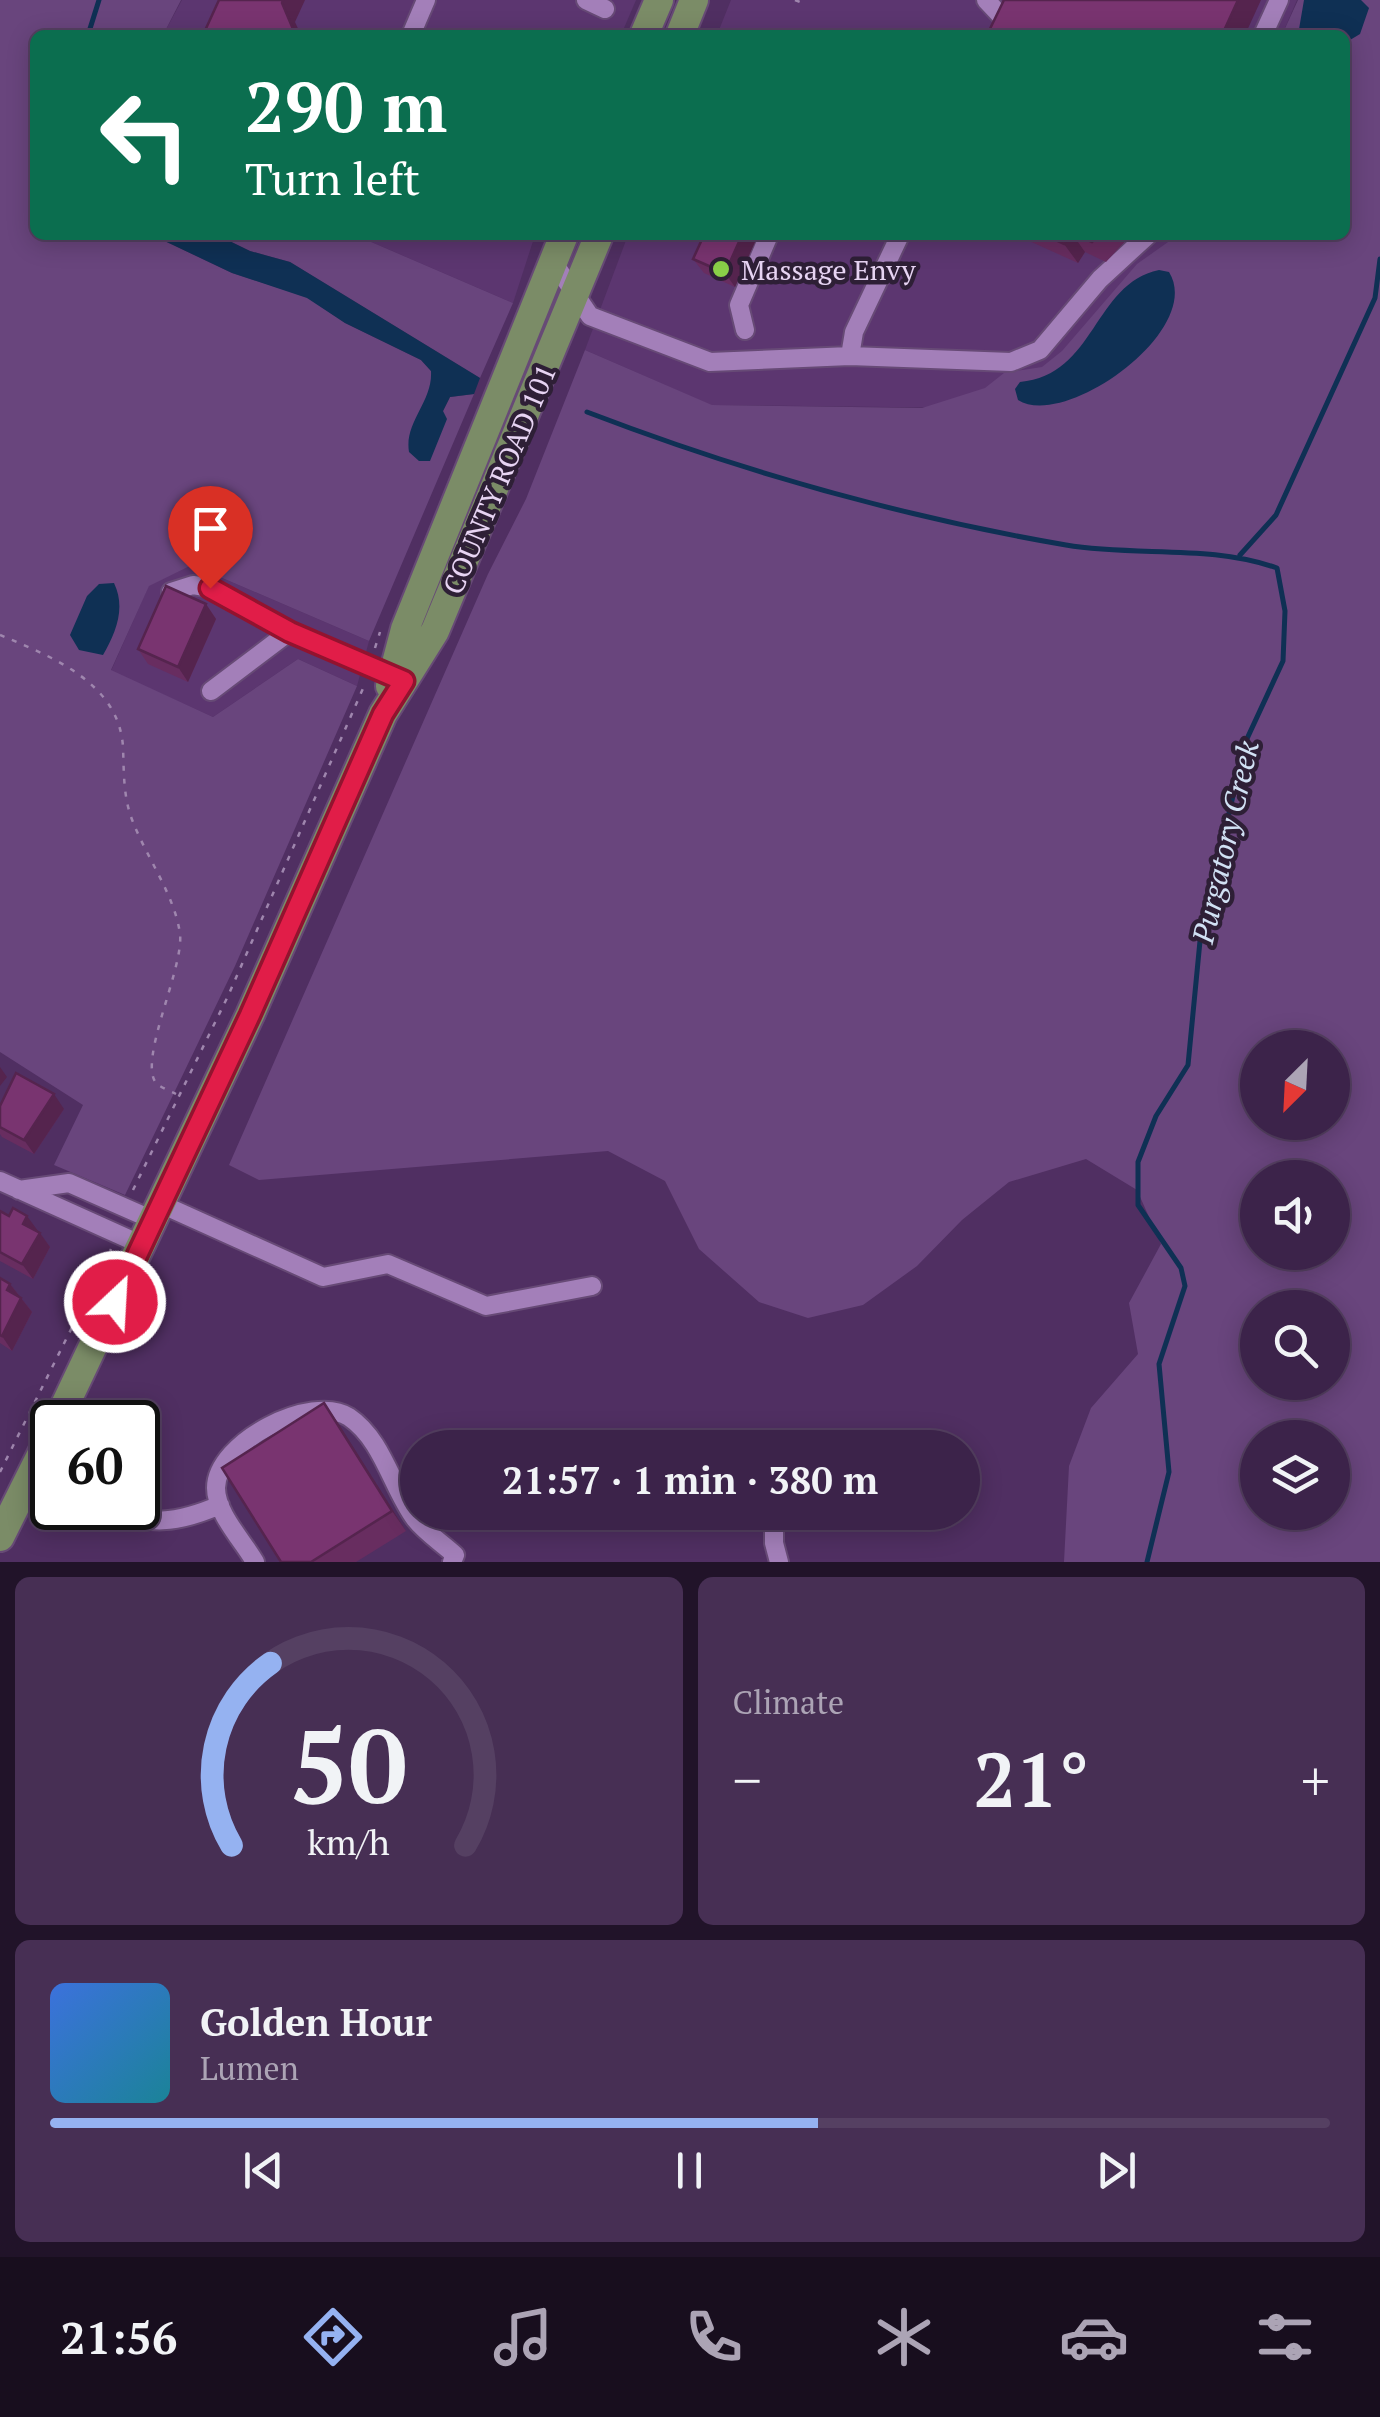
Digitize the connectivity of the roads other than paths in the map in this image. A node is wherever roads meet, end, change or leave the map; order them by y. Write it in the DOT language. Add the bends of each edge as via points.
graph roads {
  1 [pos="426,0"];
  2 [pos="586,0"];
  3 [pos="659,0"];
  4 [pos="694,0"];
  5 [pos="986,0"];
  6 [pos="1279,0"];
  7 [pos="1006,8"];
  8 [pos="606,9"];
  9 [pos="413,30"];
  10 [pos="646,30"];
  11 [pos="682,30"];
  12 [pos="1264,30"];
  13 [pos="562,240"];
  14 [pos="597,240"];
  15 [pos="767,240"];
  16 [pos="898,240"];
  17 [pos="1143,240"];
  18 [pos="554,263"];
  19 [pos="574,297"];
  20 [pos="745,330"];
  21 [pos="850,356"];
  22 [pos="171,592"];
  23 [pos="290,632"];
  24 [pos="398,678"];
  25 [pos="211,691"];
  26 [pos="0,1181"];
  27 [pos="18,1190"];
  28 [pos="143,1226"];
  29 [pos="592,1286"];
  30 [pos="67,1400"];
  31 [pos="30,1496"];
  32 [pos="220,1505"];
  33 [pos="160,1523"];
  34 [pos="776,1530"];
  35 [pos="0,1537"];
  36 [pos="255,1562"];
  37 [pos="452,1562"];
  38 [pos="780,1562"];
  1 -- 9 [label="street"];
  2 -- 8 [label="street"];
  3 -- 10 [label="main road"];
  4 -- 11 [label="main road"];
  5 -- 7 [label="street"];
  6 -- 12 [label="street"];
  13 -- 18 [label="main road, COUNTY ROAD 101"];
  14 -- 19 [label="main road, COUNTY ROAD 101"];
  15 -- 20 [label="street" via="739,305"];
  16 -- 21 [label="street" via="854,332"];
  17 -- 21 [label="street" via="1040,350 1011,362"];
  18 -- 19 [label="street"];
  18 -- 24 [label="main road, COUNTY ROAD 101" via="404,629"];
  19 -- 21 [label="street" via="590,316 710,362"];
  19 -- 24 [label="main road, COUNTY ROAD 101" via="435,631"];
  22 -- 23 [label="street" via="194,584 210,588"];
  23 -- 24 [label="street"];
  23 -- 25 [label="street"];
  24 -- 28 [label="main road, COUNTY ROAD 101"];
  26 -- 27 [label="street"];
  27 -- 28 [label="street"];
  27 -- 28 [label="street" via="69,1183 126,1208"];
  28 -- 29 [label="street" via="323,1277 388,1264 486,1306"];
  28 -- 30 [label="main road, COUNTY ROAD 101"];
  31 -- 35 [label="main road"];
  32 -- 33 [label="street"];
  32 -- 36 [label="street"];
  32 -- 37 [label="street" via="216,1488 225,1461 245,1440 308,1414 343,1414 380,1455 414,1516 455,1555"];
  34 -- 38 [label="street"];
}
